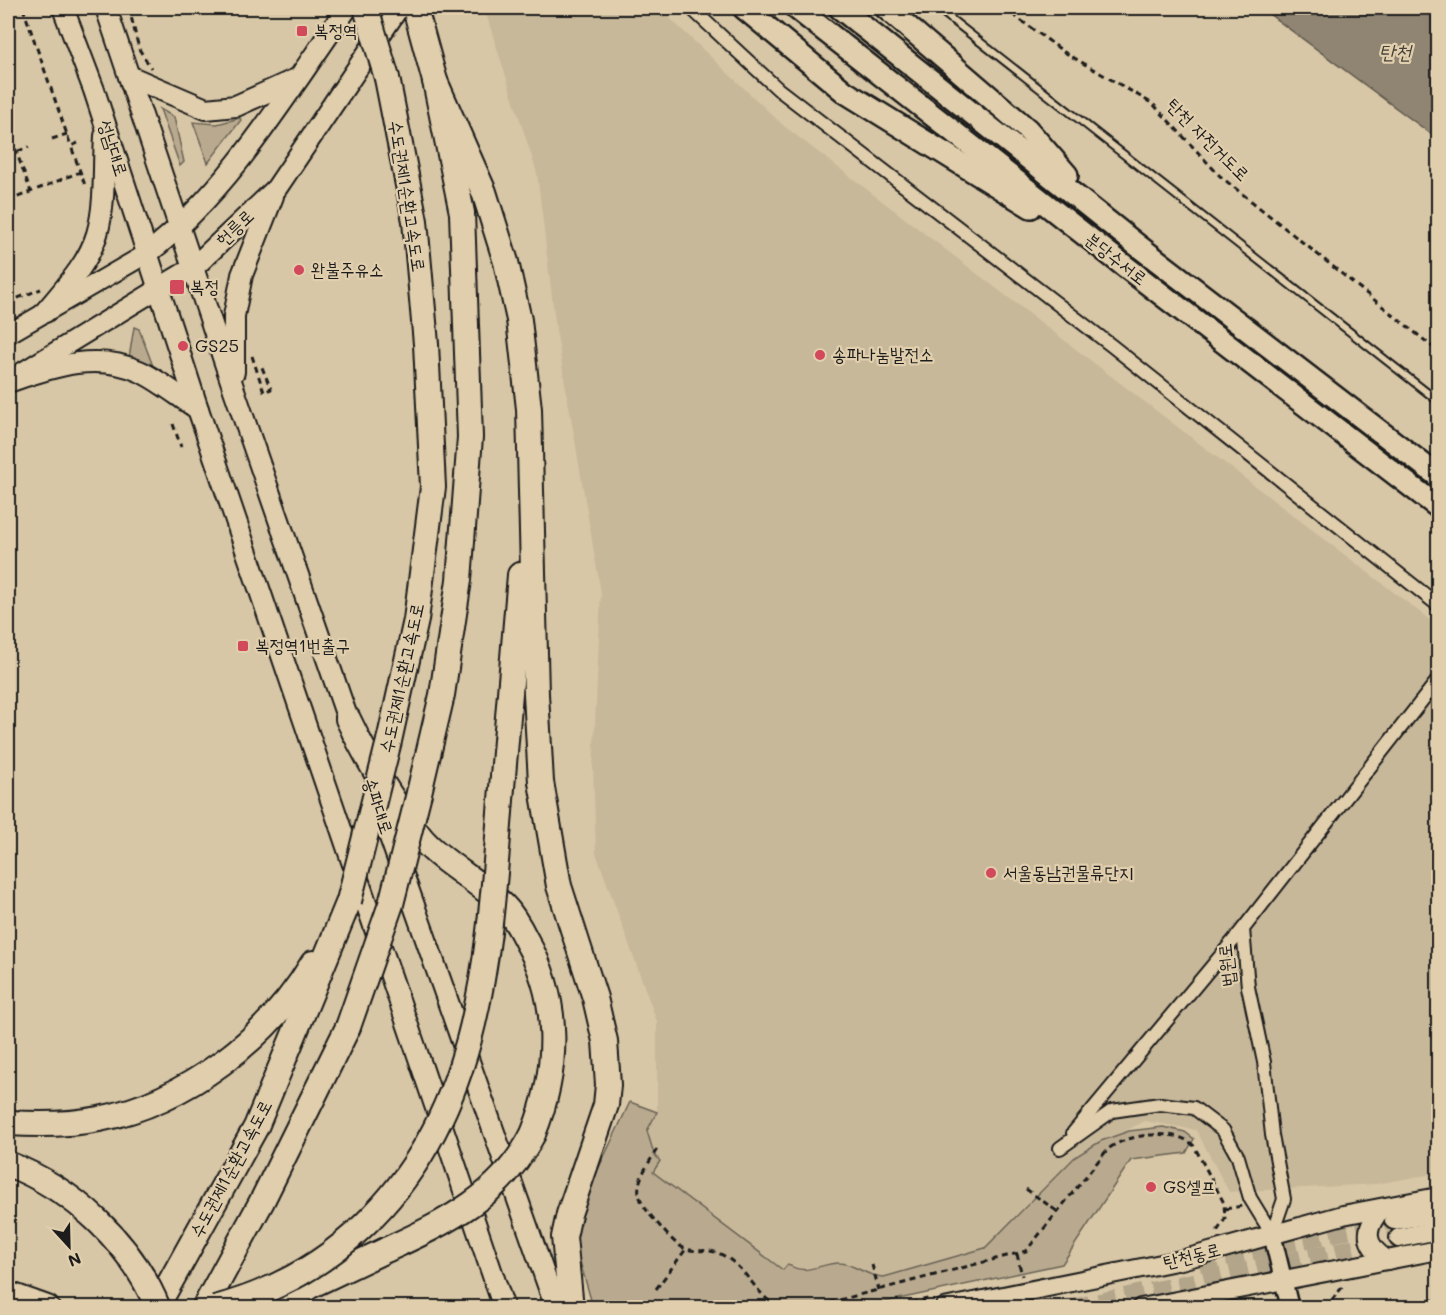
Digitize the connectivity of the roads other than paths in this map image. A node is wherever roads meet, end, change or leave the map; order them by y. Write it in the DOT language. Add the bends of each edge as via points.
graph roads {
  1 [pos="63,8"];
  2 [pos="106,8"];
  3 [pos="347,8"];
  4 [pos="366,8"];
  5 [pos="398,8"];
  6 [pos="415,8"];
  7 [pos="691,8"];
  8 [pos="744,8"];
  9 [pos="796,8"];
  10 [pos="840,8"];
  11 [pos="886,8"];
  12 [pos="938,8"];
  13 [pos="129,76"];
  14 [pos="297,79"];
  15 [pos="435,81"];
  16 [pos="105,124"];
  17 [pos="276,189"];
  18 [pos="180,228"];
  19 [pos="1137,245"];
  20 [pos="148,253"];
  21 [pos="1122,264"];
  22 [pos="193,268"];
  23 [pos="158,289"];
  24 [pos="45,312"];
  25 [pos="8,334"];
  26 [pos="8,382"];
  27 [pos="234,390"];
  28 [pos="1438,401"];
  29 [pos="198,409"];
  30 [pos="1438,476"];
  31 [pos="531,477"];
  32 [pos="1438,507"];
  33 [pos="1438,605"];
  34 [pos="1438,680"];
  35 [pos="348,719"];
  36 [pos="349,901"];
  37 [pos="1243,929"];
  38 [pos="8,1123"];
  39 [pos="8,1164"];
  40 [pos="1438,1197"];
  41 [pos="1438,1213"];
  42 [pos="1392,1222"];
  43 [pos="1438,1230"];
  44 [pos="1272,1234"];
  45 [pos="1438,1250"];
  46 [pos="1387,1260"];
  47 [pos="1284,1280"];
  48 [pos="8,1294"];
  49 [pos="47,1308"];
  50 [pos="157,1308"];
  51 [pos="204,1308"];
  52 [pos="215,1308"];
  53 [pos="275,1308"];
  54 [pos="504,1308"];
  55 [pos="556,1308"];
  56 [pos="571,1308"];
  57 [pos="944,1308"];
  58 [pos="1141,1308"];
  59 [pos="1290,1308"];
  1 -- 16 [label="main road, 성남대로"];
  2 -- 13 [label="main road"];
  3 -- 14 [label="main road"];
  4 -- 36 [label="highway, 수도권제1순환고속도로, bridge" via="387,78 415,221 433,487 416,620"];
  5 -- 17 [label="main road, 헌릉로"];
  6 -- 15 [label="highway, 수도권제1순환고속도로"];
  7 -- 33 [label="street" via="778,88"];
  8 -- 21 [label="highway" via="845,92"];
  9 -- 21 [label="highway, 분당수서로"];
  10 -- 19 [label="highway, 분당수서로"];
  11 -- 19 [label="highway" via="1027,129"];
  12 -- 28 [label="lane"];
  13 -- 14 [label="main road" via="206,109 237,106"];
  13 -- 18 [label="main road"];
  14 -- 18 [label="main road" via="237,162"];
  15 -- 31 [label="highway" via="484,192 513,291 526,372"];
  15 -- 51 [label="highway, 수도권제1순환고속도로, bridge" via="462,213 470,437 459,580 442,695 391,904 348,1027"];
  16 -- 20 [label="main road, 성남대로"];
  16 -- 24 [label="main road" via="97,234 82,266"];
  17 -- 22 [label="main road, 헌릉로"];
  17 -- 27 [label="main road" via="242,275 234,316"];
  18 -- 20 [label="main road"];
  18 -- 22 [label="main road"];
  19 -- 30 [label="highway, 분당수서로"];
  20 -- 23 [label="main road, 성남대로"];
  20 -- 24 [label="main road"];
  21 -- 32 [label="highway, 분당수서로"];
  22 -- 23 [label="main road, 헌릉로"];
  22 -- 27 [label="main road, 송파대로"];
  23 -- 26 [label="main road, 헌릉로"];
  23 -- 29 [label="main road"];
  24 -- 25 [label="main road"];
  26 -- 29 [label="main road" via="67,362 105,363 138,371"];
  27 -- 35 [label="main road, 송파대로"];
  29 -- 54 [label="main road"];
  31 -- 52 [label="highway, bridge" via="486,948 474,1021 454,1093 427,1148 388,1202 336,1250 296,1276"];
  31 -- 56 [label="highway" via="541,782 559,886 600,1013 608,1074 601,1125 566,1224 564,1252"];
  34 -- 37 [label="street, 법원로"];
  35 -- 53 [label="highway, bridge" via="376,773 422,838 506,909 536,960 548,996 553,1044 548,1091 533,1134 506,1174 478,1202 431,1230 316,1283"];
  35 -- 55 [label="main road, 송파대로"];
  36 -- 38 [label="highway" via="309,969 267,1023 201,1077 120,1114 83,1122"];
  36 -- 50 [label="highway, 수도권제1순환고속도로" via="256,1127"];
  37 -- 44 [label="street, 법원로" via="1248,987 1264,1062 1284,1199"];
  37 -- 44 [label="street" via="1060,1148 1112,1111 1160,1104 1194,1108 1223,1130 1238,1157 1250,1198"];
  39 -- 50 [label="highway, bridge" via="52,1185 92,1215 133,1262"];
  40 -- 42 [label="main road, 탄천동로"];
  41 -- 42 [label="main road, 탄천동로"];
  42 -- 43 [label="main road, 탄천동로"];
  42 -- 44 [label="main road, 탄천동로" via="1343,1215"];
  42 -- 46 [label="main road" via="1371,1220 1368,1233 1374,1251"];
  44 -- 47 [label="street"];
  44 -- 57 [label="main road, 탄천동로" via="1181,1260"];
  45 -- 46 [label="main road"];
  46 -- 47 [label="main road"];
  47 -- 58 [label="main road"];
  47 -- 59 [label="street"];
  48 -- 49 [label="highway"];
}
